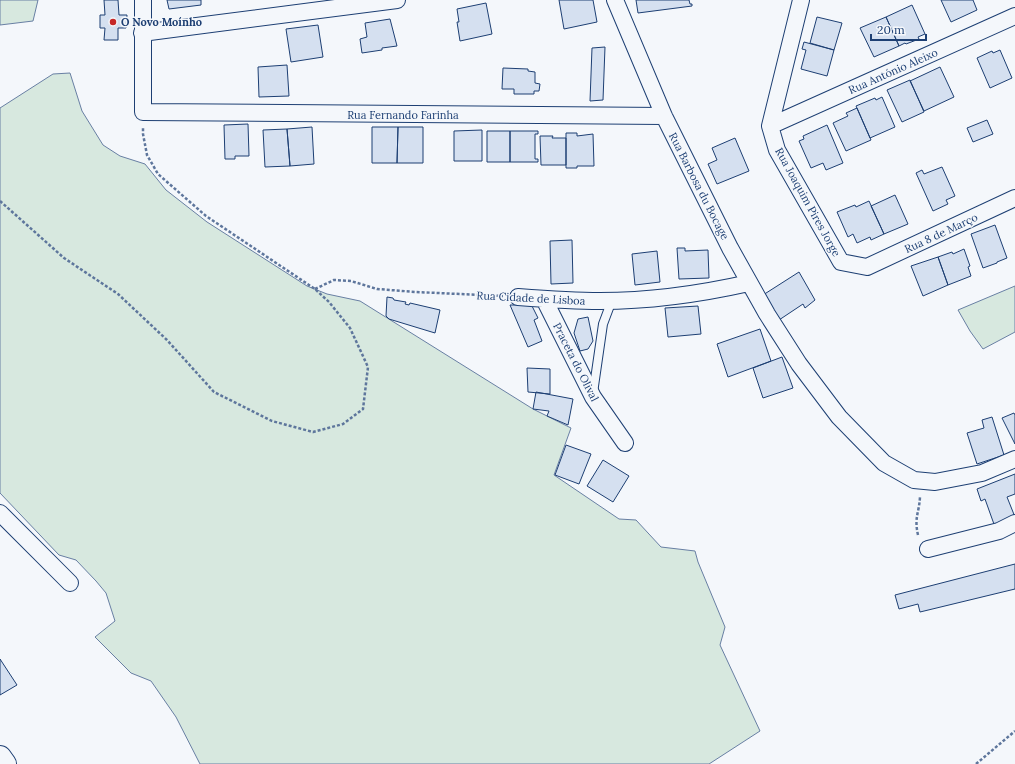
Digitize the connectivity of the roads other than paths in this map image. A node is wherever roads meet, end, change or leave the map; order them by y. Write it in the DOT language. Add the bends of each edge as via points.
graph roads {
  1 [pos="143,0"];
  2 [pos="398,0"];
  3 [pos="614,0"];
  4 [pos="801,0"];
  5 [pos="1015,16"];
  6 [pos="142,33"];
  7 [pos="664,116"];
  8 [pos="770,126"];
  9 [pos="1015,198"];
  10 [pos="867,267"];
  11 [pos="749,283"];
  12 [pos="518,297"];
  13 [pos="544,299"];
  14 [pos="612,300"];
  15 [pos="593,397"];
  16 [pos="625,443"];
  17 [pos="1015,459"];
  18 [pos="0,513"];
  19 [pos="1015,523"];
  20 [pos="928,549"];
  21 [pos="70,583"];
  1 -- 6 [label="street"];
  2 -- 6 [label="street"];
  3 -- 7 [label="street, Rua Barbosa du Bocage"];
  4 -- 8 [label="street"];
  5 -- 8 [label="street, Rua António Aleixo"];
  6 -- 7 [label="street, Rua Fernando Farinha" via="143,112"];
  7 -- 11 [label="street, Rua Barbosa du Bocage"];
  8 -- 10 [label="street, Rua Joaquim Pires Jorge" via="777,150 841,262"];
  9 -- 10 [label="street, Rua 8 de Março"];
  11 -- 14 [label="street, Rua Cidade de Lisboa" via="716,291 659,298"];
  11 -- 17 [label="street, Rua Barbosa du Bocage" via="799,364 839,417 884,463 914,480 935,482 982,473"];
  12 -- 13 [label="street, Rua Cidade de Lisboa"];
  13 -- 14 [label="street, Rua Cidade de Lisboa"];
  13 -- 15 [label="street, Praceta do Olival"];
  14 -- 15 [label="lane" via="603,324"];
  15 -- 16 [label="street, Praceta do Olival"];
  18 -- 21 [label="street"];
  19 -- 20 [label="street" via="999,531"];
}
